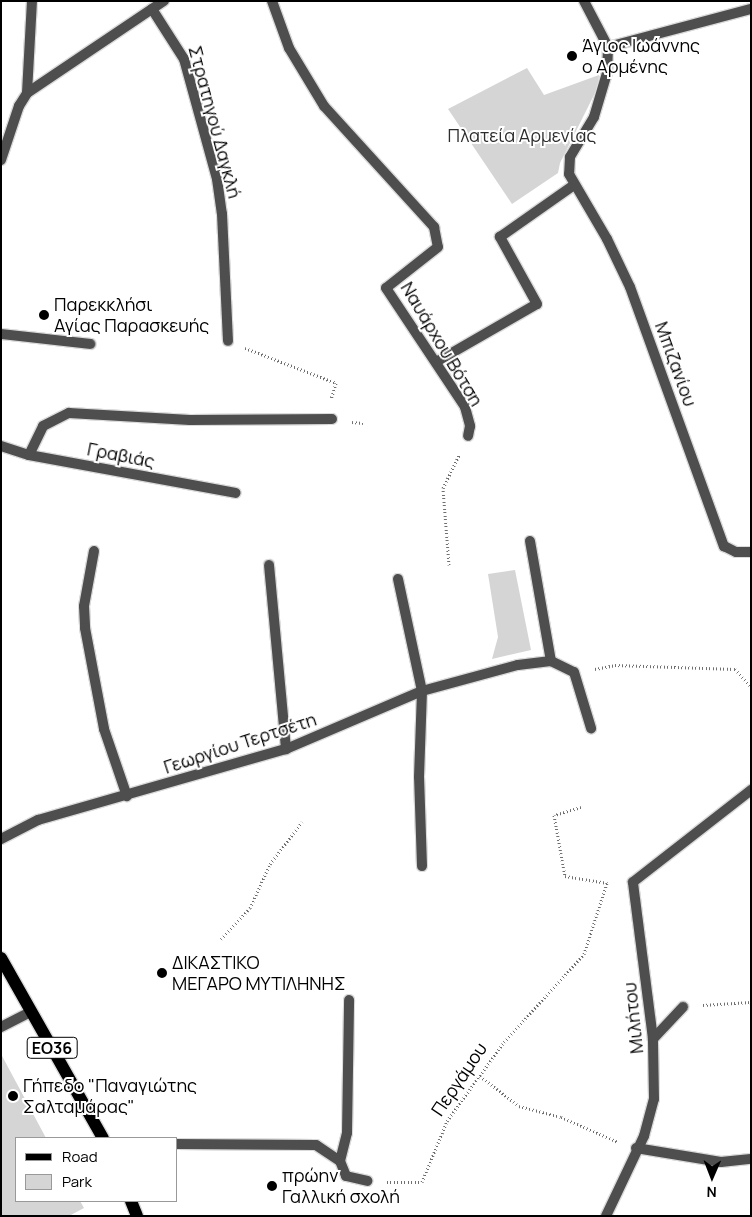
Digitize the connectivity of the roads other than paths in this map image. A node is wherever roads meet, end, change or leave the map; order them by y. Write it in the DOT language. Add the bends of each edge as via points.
graph roads {
  1 [pos="32,1"];
  2 [pos="164,1"];
  3 [pos="272,1"];
  4 [pos="584,1"];
  5 [pos="152,9"];
  6 [pos="751,9"];
  7 [pos="608,47"];
  8 [pos="27,93"];
  9 [pos="1,160"];
  10 [pos="574,185"];
  11 [pos="1,334"];
  12 [pos="228,341"];
  13 [pos="90,344"];
  14 [pos="436,362"];
  15 [pos="332,419"];
  16 [pos="468,436"];
  17 [pos="1,446"];
  18 [pos="28,455"];
  19 [pos="236,493"];
  20 [pos="530,541"];
  21 [pos="94,551"];
  22 [pos="751,552"];
  23 [pos="269,565"];
  24 [pos="398,579"];
  25 [pos="550,661"];
  26 [pos="422,691"];
  27 [pos="591,728"];
  28 [pos="286,749"];
  29 [pos="751,790"];
  30 [pos="127,796"];
  31 [pos="1,839"];
  32 [pos="422,866"];
  33 [pos="1,958"];
  34 [pos="349,1000"];
  35 [pos="683,1007"];
  36 [pos="31,1012"];
  37 [pos="1,1026"];
  38 [pos="653,1039"];
  39 [pos="102,1137"];
  40 [pos="178,1144"];
  41 [pos="636,1148"];
  42 [pos="751,1160"];
  43 [pos="340,1161"];
  44 [pos="367,1181"];
  45 [pos="131,1202"];
  46 [pos="137,1216"];
  47 [pos="606,1216"];
  1 -- 8 [label="street"];
  2 -- 5 [label="street"];
  3 -- 14 [label="street, Ναυάρχου Βότση" via="304,78 350,138 434,227 438,247 386,288"];
  4 -- 7 [label="street"];
  5 -- 8 [label="street"];
  5 -- 12 [label="street, Στρατηγού Δαγκλή" via="184,59 217,179 222,214"];
  6 -- 7 [label="street"];
  7 -- 10 [label="street, Μπιζανίου" via="602,98 570,157 569,174"];
  8 -- 9 [label="street" via="19,106"];
  10 -- 14 [label="street" via="500,237 537,304"];
  10 -- 22 [label="street, Μπιζανίου" via="607,239 630,287 724,546 736,552"];
  11 -- 13 [label="street"];
  14 -- 16 [label="street, Ναυάρχου Βότση" via="465,407 470,426"];
  15 -- 18 [label="street" via="190,420 69,413 44,426"];
  17 -- 18 [label="street, Γραβιάς"];
  18 -- 19 [label="street, Γραβιάς"];
  20 -- 25 [label="street"];
  21 -- 30 [label="street" via="84,606 85,628 104,729"];
  23 -- 28 [label="street"];
  24 -- 26 [label="street"];
  25 -- 26 [label="street, Γεωργίου Τερτσέτη" via="518,665"];
  25 -- 27 [label="street" via="574,672"];
  26 -- 28 [label="street, Γεωργίου Τερτσέτη"];
  26 -- 32 [label="street" via="419,776"];
  28 -- 30 [label="street, Γεωργίου Τερτσέτη"];
  29 -- 38 [label="street, Μιλήτου" via="633,882"];
  30 -- 31 [label="street, Γεωργίου Τερτσέτη" via="38,820"];
  33 -- 36 [label="main road, ΕΟ36"];
  34 -- 43 [label="street" via="347,1133"];
  35 -- 38 [label="street"];
  36 -- 37 [label="street"];
  36 -- 39 [label="main road, ΕΟ36"];
  38 -- 41 [label="street, Μιλήτου" via="653,1107 644,1136"];
  40 -- 43 [label="street" via="305,1144 324,1148"];
  41 -- 42 [label="street" via="721,1162"];
  41 -- 47 [label="street, Μιλήτου"];
  43 -- 44 [label="street" via="346,1176"];
  45 -- 46 [label="main road"];
}
